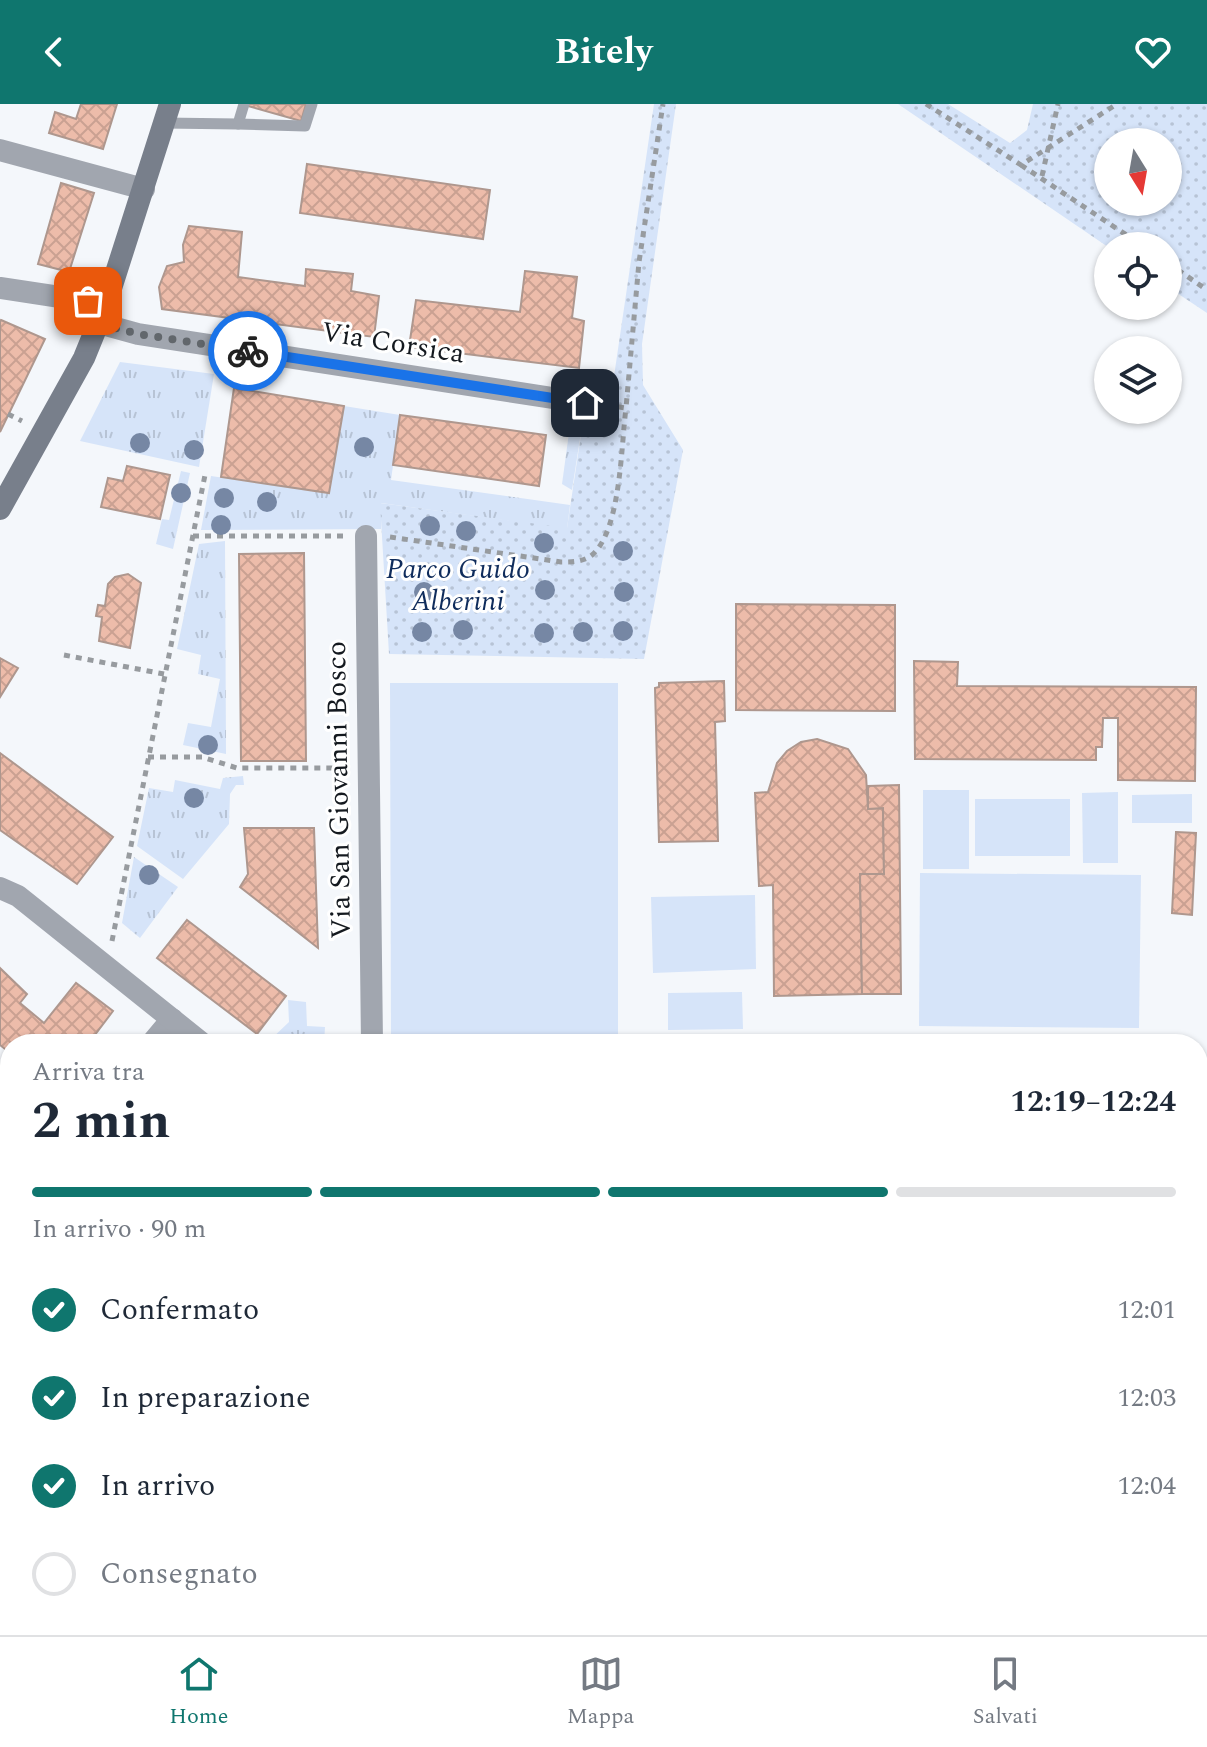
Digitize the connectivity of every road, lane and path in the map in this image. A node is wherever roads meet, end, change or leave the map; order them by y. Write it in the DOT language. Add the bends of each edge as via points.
graph roads {
  1 [pos="244,104"];
  2 [pos="312,104"];
  3 [pos="663,104"];
  4 [pos="926,104"];
  5 [pos="1058,104"];
  6 [pos="1117,104"];
  7 [pos="167,114"];
  8 [pos="238,124"];
  9 [pos="0,150"];
  10 [pos="1048,150"];
  11 [pos="1021,165"];
  12 [pos="1042,176"];
  13 [pos="144,189"];
  14 [pos="1123,232"];
  15 [pos="1182,273"];
  16 [pos="0,288"];
  17 [pos="1207,290"];
  18 [pos="102,314"];
  19 [pos="585,403"];
  20 [pos="626,408"];
  21 [pos="205,475"];
  22 [pos="0,509"];
  23 [pos="193,536"];
  24 [pos="366,536"];
  25 [pos="64,655"];
  26 [pos="164,674"];
  27 [pos="148,757"];
  28 [pos="368,768"];
  29 [pos="0,872"];
  30 [pos="9,892"];
  31 [pos="97,961"];
  32 [pos="172,1019"];
  33 [pos="159,1034"];
  34 [pos="191,1034"];
  35 [pos="372,1034"];
  1 -- 8 [label="lane"];
  2 -- 8 [label="lane" via="305,126"];
  3 -- 20 [label="path" via="639,262"];
  4 -- 11 [label="path"];
  5 -- 10 [label="path"];
  6 -- 10 [label="path"];
  7 -- 8 [label="lane"];
  7 -- 13 [label="main road"];
  9 -- 13 [label="street"];
  10 -- 11 [label="path"];
  10 -- 12 [label="path"];
  11 -- 12 [label="path"];
  12 -- 14 [label="path"];
  13 -- 18 [label="main road"];
  15 -- 17 [label="path"];
  16 -- 18 [label="street, Via Corsica"];
  18 -- 19 [label="street, Via Corsica" via="138,334"];
  18 -- 22 [label="main road" via="84,358"];
  19 -- 20 [label="path"];
  20 -- 24 [label="path" via="610,528 592,555 579,562"];
  21 -- 23 [label="path"];
  23 -- 24 [label="path"];
  23 -- 26 [label="path"];
  24 -- 28 [label="street, Via San Giovanni Bosco"];
  25 -- 26 [label="path"];
  26 -- 27 [label="path"];
  27 -- 28 [label="path" via="202,757 237,768"];
  27 -- 31 [label="path" via="113,940"];
  28 -- 35 [label="street, Via San Giovanni Bosco"];
  29 -- 30 [label="street"];
  30 -- 31 [label="street"];
  31 -- 32 [label="street"];
  32 -- 33 [label="street"];
  32 -- 34 [label="street"];
}
